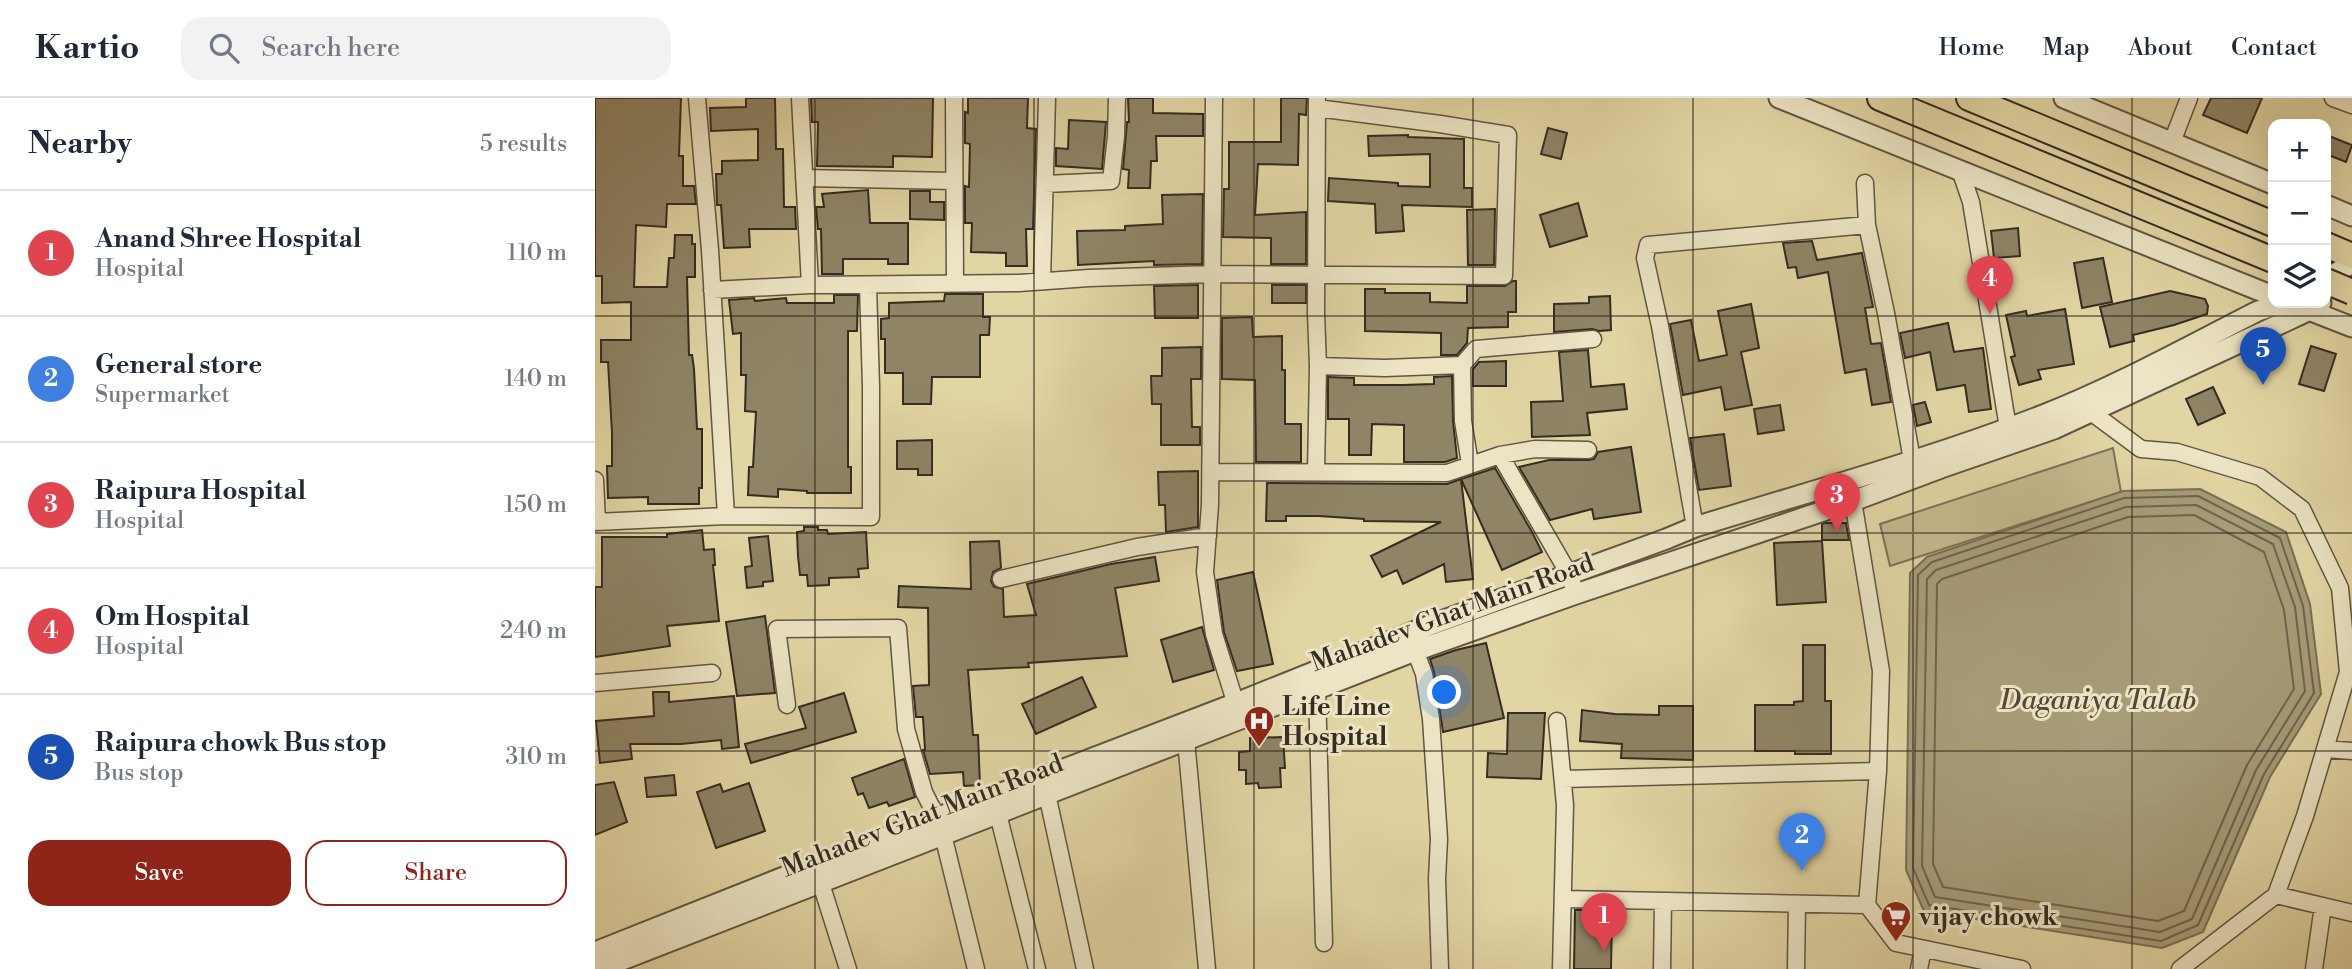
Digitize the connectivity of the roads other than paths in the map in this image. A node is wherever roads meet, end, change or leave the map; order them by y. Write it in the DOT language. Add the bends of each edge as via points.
graph roads {
  1 [pos="697,98"];
  2 [pos="800,98"];
  3 [pos="954,98"];
  4 [pos="1047,98"];
  5 [pos="1117,98"];
  6 [pos="1214,98"];
  7 [pos="1779,98"];
  8 [pos="1880,98"];
  9 [pos="1969,98"];
  10 [pos="2064,98"];
  11 [pos="2189,98"];
  12 [pos="2333,98"];
  13 [pos="1317,103"];
  14 [pos="2352,105"];
  15 [pos="2172,142"];
  16 [pos="1959,170"];
  17 [pos="804,178"];
  18 [pos="954,181"];
  19 [pos="2268,182"];
  20 [pos="1865,183"];
  21 [pos="1045,184"];
  22 [pos="2331,207"];
  23 [pos="2352,216"];
  24 [pos="2268,221"];
  25 [pos="1867,225"];
  26 [pos="2331,247"];
  27 [pos="2352,256"];
  28 [pos="2268,258"];
  29 [pos="2352,263"];
  30 [pos="1213,274"];
  31 [pos="1317,275"];
  32 [pos="2331,277"];
  33 [pos="1042,280"];
  34 [pos="2331,282"];
  35 [pos="2352,283"];
  36 [pos="955,284"];
  37 [pos="810,285"];
  38 [pos="868,285"];
  39 [pos="712,290"];
  40 [pos="2352,292"];
  41 [pos="2268,294"];
  42 [pos="2331,296"];
  43 [pos="2268,308"];
  44 [pos="2311,308"];
  45 [pos="2325,308"];
  46 [pos="2352,327"];
  47 [pos="1593,339"];
  48 [pos="1462,365"];
  49 [pos="1318,366"];
  50 [pos="2091,412"];
  51 [pos="2008,428"];
  52 [pos="1588,450"];
  53 [pos="1500,455"];
  54 [pos="1912,460"];
  55 [pos="1470,464"];
  56 [pos="1210,472"];
  57 [pos="1316,472"];
  58 [pos="595,480"];
  59 [pos="1845,481"];
  60 [pos="1853,501"];
  61 [pos="726,516"];
  62 [pos="596,522"];
  63 [pos="1695,527"];
  64 [pos="1208,536"];
  65 [pos="1569,574"];
  66 [pos="1001,579"];
  67 [pos="1576,594"];
  68 [pos="1412,642"];
  69 [pos="712,673"];
  70 [pos="595,683"];
  71 [pos="1317,689"];
  72 [pos="787,705"];
  73 [pos="1238,711"];
  74 [pos="1557,721"];
  75 [pos="1186,740"];
  76 [pos="2326,749"];
  77 [pos="2352,751"];
  78 [pos="1878,771"];
  79 [pos="1563,779"];
  80 [pos="1047,794"];
  81 [pos="998,814"];
  82 [pos="940,826"];
  83 [pos="818,873"];
  84 [pos="2276,895"];
  85 [pos="1563,899"];
  86 [pos="1663,901"];
  87 [pos="1797,904"];
  88 [pos="1867,905"];
  89 [pos="2323,906"];
  90 [pos="2352,913"];
  91 [pos="1324,943"];
  92 [pos="1923,949"];
  93 [pos="595,952"];
  94 [pos="2188,966"];
  95 [pos="1999,967"];
  96 [pos="599,969"];
  97 [pos="848,969"];
  98 [pos="976,969"];
  99 [pos="1037,969"];
  100 [pos="1085,969"];
  101 [pos="1207,969"];
  102 [pos="1440,969"];
  103 [pos="1561,969"];
  104 [pos="1662,969"];
  105 [pos="1796,969"];
  106 [pos="1919,969"];
  107 [pos="2022,969"];
  108 [pos="2314,969"];
  1 -- 39 [label="street"];
  2 -- 17 [label="street"];
  3 -- 18 [label="street"];
  4 -- 21 [label="street"];
  5 -- 21 [label="street" via="1111,181"];
  6 -- 30 [label="street"];
  7 -- 16 [label="street"];
  8 -- 28 [label="highway"];
  9 -- 24 [label="highway"];
  10 -- 15 [label="street"];
  11 -- 15 [label="street"];
  12 -- 14 [label="street"];
  13 -- 31 [label="street"];
  13 -- 31 [label="street" via="1508,135 1504,276"];
  15 -- 19 [label="street"];
  16 -- 41 [label="street"];
  16 -- 51 [label="street" via="1971,202"];
  17 -- 18 [label="street"];
  17 -- 37 [label="street"];
  18 -- 36 [label="street"];
  20 -- 25 [label="street"];
  21 -- 33 [label="street"];
  22 -- 23 [label="street"];
  25 -- 54 [label="street"];
  25 -- 63 [label="street" via="1647,245 1645,258"];
  26 -- 27 [label="highway"];
  29 -- 32 [label="street"];
  30 -- 31 [label="street"];
  30 -- 33 [label="street"];
  30 -- 56 [label="street"];
  31 -- 49 [label="street"];
  33 -- 36 [label="street"];
  34 -- 40 [label="highway, bridge"];
  35 -- 42 [label="street, Mahadev Ghat Main Road"];
  36 -- 38 [label="street"];
  37 -- 38 [label="street"];
  37 -- 39 [label="street"];
  38 -- 61 [label="street" via="871,517"];
  39 -- 61 [label="street"];
  43 -- 51 [label="street" via="2109,387"];
  44 -- 50 [label="street, Mahadev Ghat Main Road"];
  45 -- 46 [label="street"];
  47 -- 48 [label="street" via="1476,349"];
  48 -- 49 [label="street"];
  48 -- 55 [label="street" via="1463,421"];
  49 -- 57 [label="street"];
  50 -- 60 [label="street, Mahadev Ghat Main Road"];
  50 -- 76 [label="street" via="2141,449 2177,452 2260,477 2302,509 2340,588 2348,672"];
  51 -- 54 [label="street"];
  52 -- 53 [label="street" via="1535,449"];
  53 -- 55 [label="street"];
  53 -- 65 [label="street"];
  54 -- 59 [label="street"];
  55 -- 57 [label="street" via="1447,473"];
  56 -- 57 [label="street"];
  56 -- 64 [label="street"];
  58 -- 62 [label="street"];
  59 -- 60 [label="street"];
  59 -- 63 [label="street"];
  60 -- 67 [label="street, Mahadev Ghat Main Road"];
  60 -- 78 [label="street" via="1881,671"];
  61 -- 62 [label="street"];
  63 -- 65 [label="street"];
  64 -- 66 [label="street" via="1137,547"];
  64 -- 73 [label="street" via="1205,572 1214,634"];
  65 -- 67 [label="street"];
  65 -- 68 [label="street"];
  67 -- 68 [label="street, Mahadev Ghat Main Road"];
  68 -- 71 [label="street, Mahadev Ghat Main Road"];
  68 -- 73 [label="street"];
  68 -- 102 [label="street" via="1424,674 1431,719 1439,839"];
  69 -- 70 [label="street"];
  71 -- 73 [label="street, Mahadev Ghat Main Road"];
  71 -- 91 [label="street"];
  72 -- 82 [label="street" via="777,629 898,628 907,729 924,792"];
  73 -- 75 [label="street, Mahadev Ghat Main Road"];
  73 -- 82 [label="street"];
  74 -- 79 [label="street"];
  75 -- 80 [label="street, Mahadev Ghat Main Road"];
  75 -- 101 [label="street"];
  76 -- 77 [label="street"];
  76 -- 84 [label="street"];
  78 -- 79 [label="street"];
  78 -- 88 [label="street"];
  79 -- 85 [label="street"];
  80 -- 81 [label="street, Mahadev Ghat Main Road"];
  80 -- 100 [label="street"];
  81 -- 82 [label="street, Mahadev Ghat Main Road"];
  81 -- 99 [label="street"];
  82 -- 83 [label="street, Mahadev Ghat Main Road"];
  82 -- 98 [label="street"];
  83 -- 93 [label="street"];
  83 -- 96 [label="street, Mahadev Ghat Main Road"];
  83 -- 97 [label="street"];
  84 -- 89 [label="street"];
  84 -- 94 [label="street"];
  85 -- 86 [label="street"];
  85 -- 103 [label="street"];
  86 -- 87 [label="street"];
  86 -- 104 [label="street"];
  87 -- 88 [label="street"];
  87 -- 105 [label="street"];
  88 -- 92 [label="street" via="1896,943"];
  89 -- 90 [label="street"];
  89 -- 108 [label="street"];
  92 -- 95 [label="street"];
  92 -- 106 [label="street"];
  95 -- 107 [label="street"];
}
